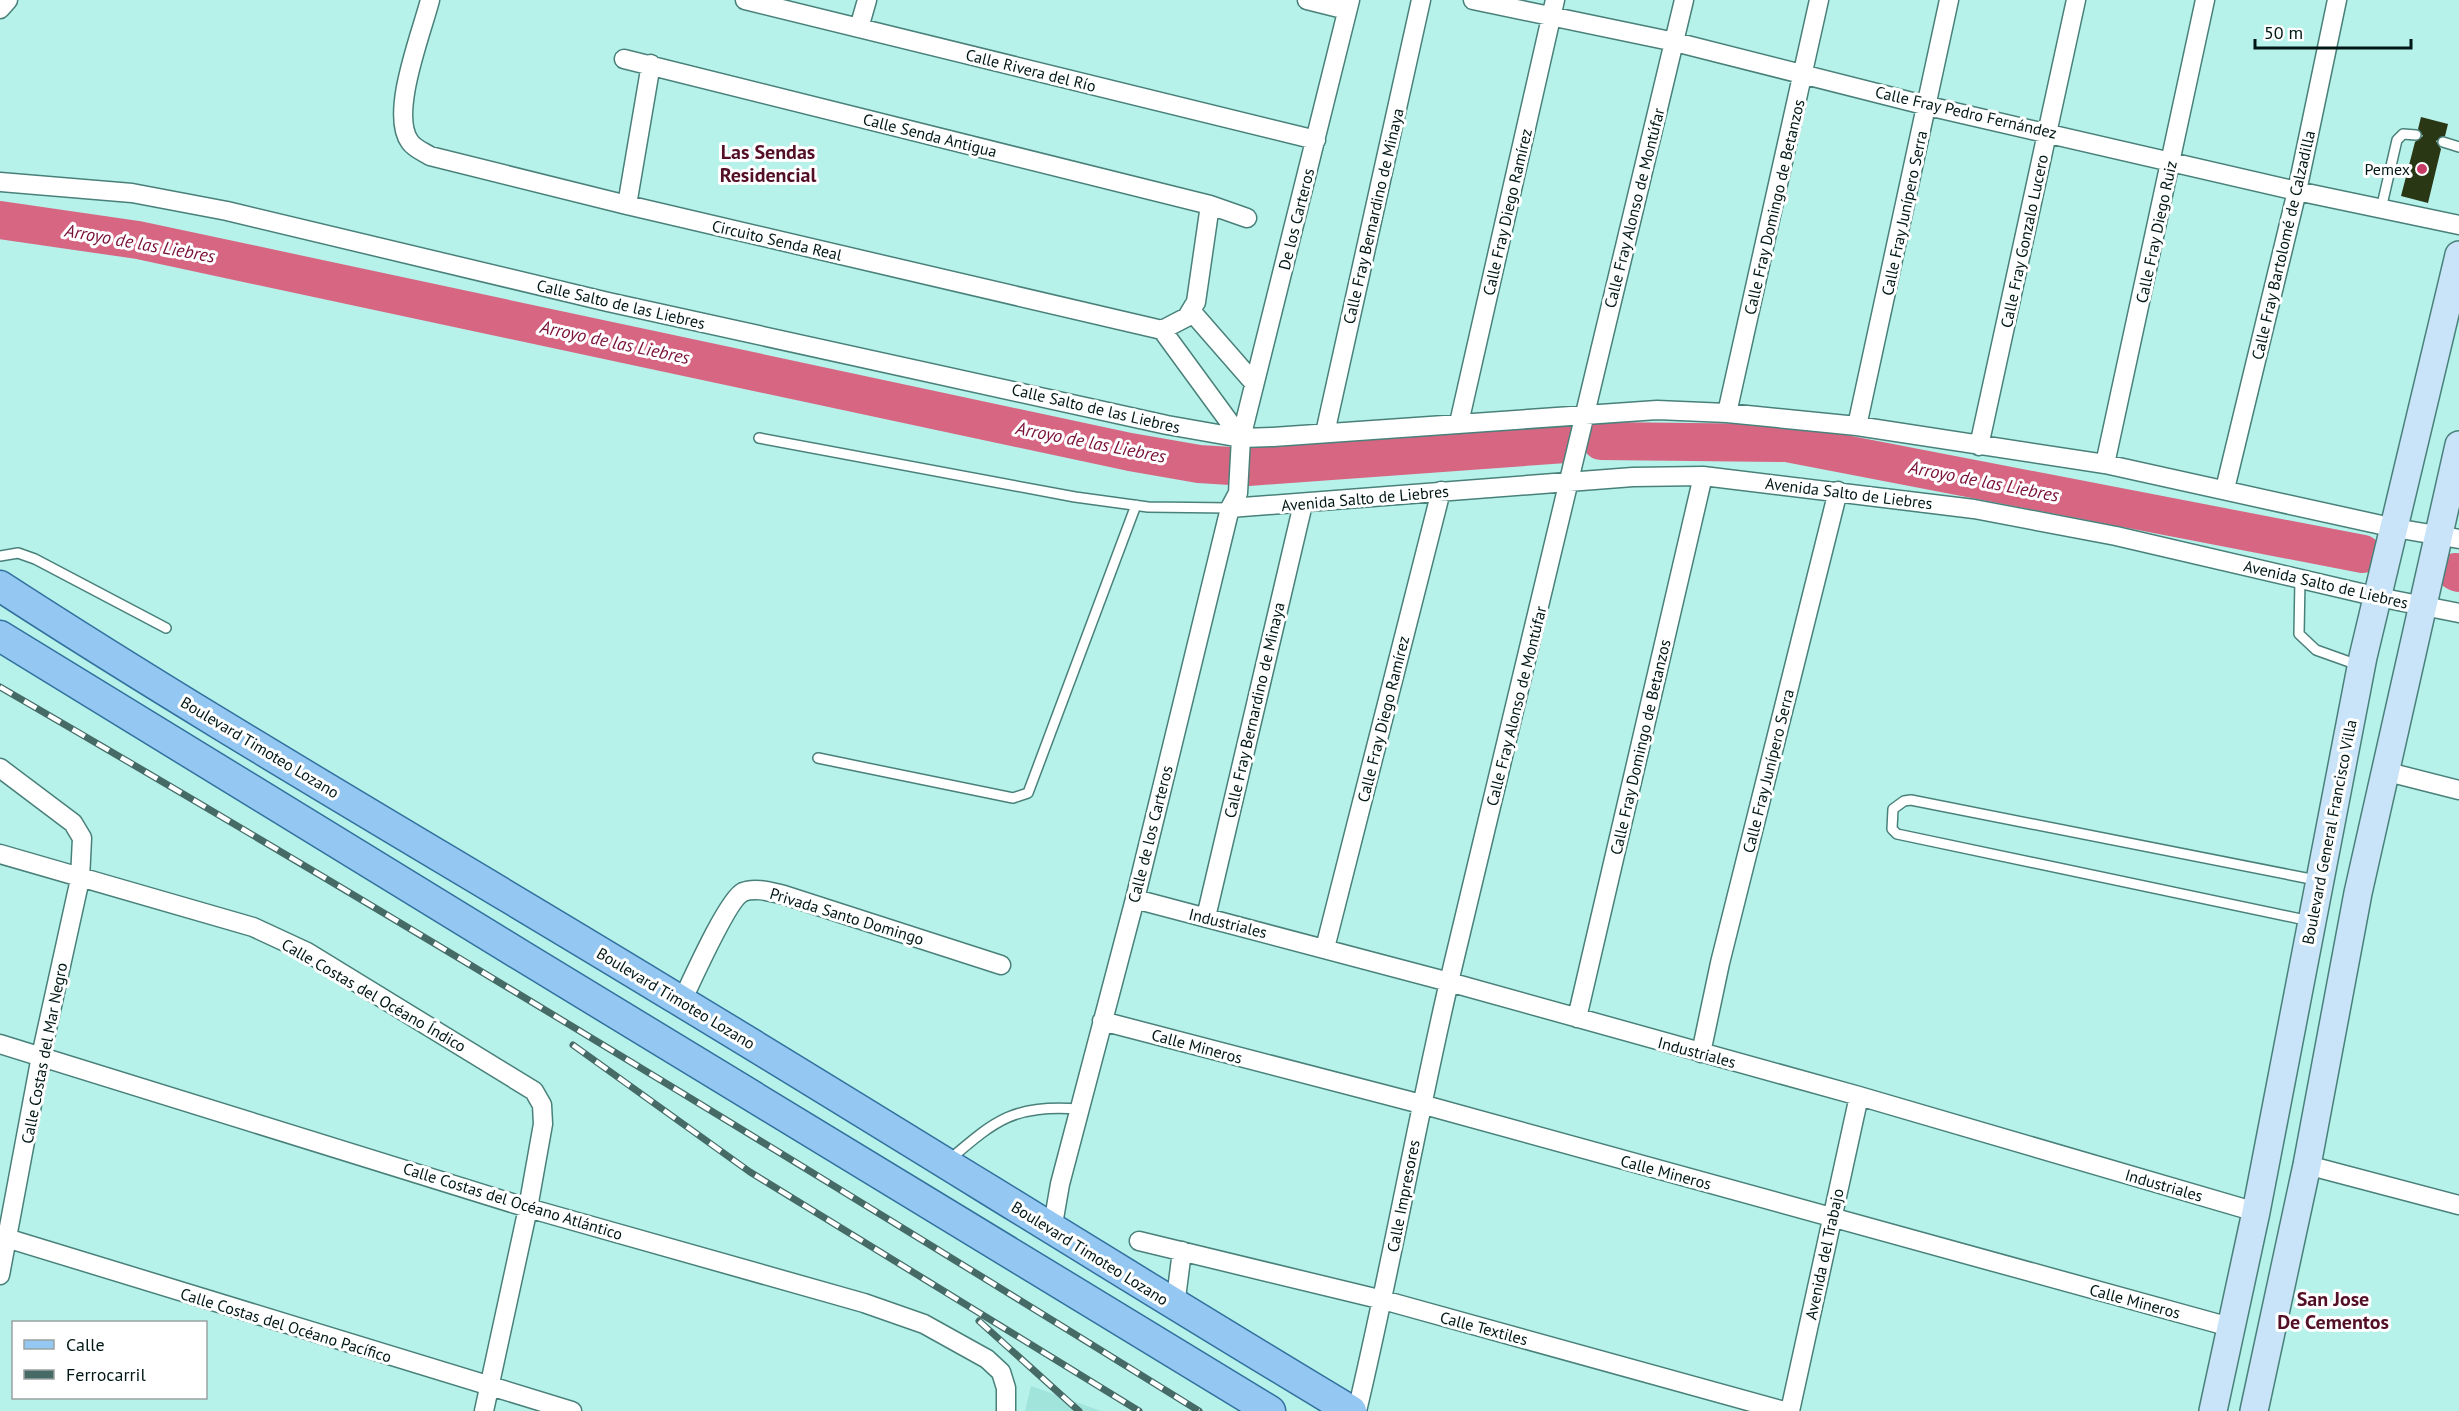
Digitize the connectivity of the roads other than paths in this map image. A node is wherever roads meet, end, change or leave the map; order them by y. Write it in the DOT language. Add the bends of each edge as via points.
graph roads {
  1 [pos="8,0"];
  2 [pos="430,0"];
  3 [pos="745,0"];
  4 [pos="867,0"];
  5 [pos="1307,0"];
  6 [pos="1421,0"];
  7 [pos="1473,0"];
  8 [pos="1684,0"];
  9 [pos="1819,0"];
  10 [pos="1949,0"];
  11 [pos="2076,0"];
  12 [pos="2205,0"];
  13 [pos="2337,0"];
  14 [pos="1348,5"];
  15 [pos="0,9"];
  16 [pos="1553,9"];
  17 [pos="860,28"];
  18 [pos="1675,42"];
  19 [pos="624,59"];
  20 [pos="651,64"];
  21 [pos="1805,73"];
  22 [pos="1928,105"];
  23 [pos="2048,131"];
  24 [pos="2416,135"];
  25 [pos="1316,140"];
  26 [pos="2443,142"];
  27 [pos="2459,147"];
  28 [pos="2171,162"];
  29 [pos="0,182"];
  30 [pos="2297,191"];
  31 [pos="627,205"];
  32 [pos="1210,205"];
  33 [pos="2381,209"];
  34 [pos="1247,218"];
  35 [pos="2459,225"];
  36 [pos="2459,255"];
  37 [pos="1192,312"];
  38 [pos="1162,330"];
  39 [pos="1254,383"];
  40 [pos="1727,413"];
  41 [pos="1581,422"];
  42 [pos="1459,423"];
  43 [pos="1857,426"];
  44 [pos="1325,433"];
  45 [pos="759,438"];
  46 [pos="1240,445"];
  47 [pos="2459,445"];
  48 [pos="1979,446"];
  49 [pos="2106,464"];
  50 [pos="1703,476"];
  51 [pos="1570,478"];
  52 [pos="2225,489"];
  53 [pos="1441,491"];
  54 [pos="1838,491"];
  55 [pos="1234,501"];
  56 [pos="1303,504"];
  57 [pos="1136,506"];
  58 [pos="2394,535"];
  59 [pos="2444,541"];
  60 [pos="0,556"];
  61 [pos="2300,579"];
  62 [pos="0,586"];
  63 [pos="2380,588"];
  64 [pos="2425,600"];
  65 [pos="2459,613"];
  66 [pos="166,628"];
  67 [pos="0,636"];
  68 [pos="2361,666"];
  69 [pos="818,758"];
  70 [pos="0,768"];
  71 [pos="2384,771"];
  72 [pos="2459,790"];
  73 [pos="0,854"];
  74 [pos="80,879"];
  75 [pos="2319,880"];
  76 [pos="1135,899"];
  77 [pos="1206,917"];
  78 [pos="2312,921"];
  79 [pos="1325,948"];
  80 [pos="1000,965"];
  81 [pos="1449,982"];
  82 [pos="682,1001"];
  83 [pos="1576,1018"];
  84 [pos="1101,1021"];
  85 [pos="0,1044"];
  86 [pos="1701,1053"];
  87 [pos="41,1056"];
  88 [pos="1859,1096"];
  89 [pos="1421,1104"];
  90 [pos="1079,1109"];
  91 [pos="945,1164"];
  92 [pos="2307,1165"];
  93 [pos="2459,1205"];
  94 [pos="528,1208"];
  95 [pos="2256,1212"];
  96 [pos="1832,1218"];
  97 [pos="1052,1230"];
  98 [pos="4,1237"];
  99 [pos="1139,1241"];
  100 [pos="1182,1251"];
  101 [pos="0,1275"];
  102 [pos="1383,1300"];
  103 [pos="1175,1306"];
  104 [pos="2230,1327"];
  105 [pos="489,1388"];
  106 [pos="484,1411"];
  107 [pos="572,1411"];
  108 [pos="1006,1411"];
  109 [pos="1270,1411"];
  110 [pos="1351,1411"];
  111 [pos="1357,1411"];
  112 [pos="1784,1411"];
  113 [pos="1790,1411"];
  114 [pos="2212,1411"];
  115 [pos="2254,1411"];
  1 -- 15 [label="street"];
  2 -- 31 [label="street, Circuito Senda Real" via="405,91 405,123 411,143 441,160"];
  3 -- 17 [label="street, Calle Rivera del Río"];
  4 -- 17 [label="street"];
  5 -- 14 [label="street"];
  6 -- 44 [label="street, Calle Fray Bernardino de Minaya"];
  7 -- 16 [label="street, Calle Fray Pedro Fernández"];
  8 -- 18 [label="street, Calle Fray Alonso de Montúfar"];
  9 -- 21 [label="street, Calle Fray Domingo de Betanzos"];
  10 -- 22 [label="street, Calle Fray Junípero Serra"];
  11 -- 23 [label="street, Calle Fray Gonzalo Lucero"];
  12 -- 28 [label="street, Calle Fray Diego Ruiz"];
  13 -- 30 [label="street, Calle Fray Bartolomé de Calzadilla"];
  14 -- 25 [label="street, De los Carteros"];
  16 -- 18 [label="street, Calle Fray Pedro Fernández"];
  16 -- 42 [label="street, Calle Fray Diego Ramírez"];
  17 -- 25 [label="street, Calle Rivera del Río"];
  18 -- 21 [label="street, Calle Fray Pedro Fernández"];
  18 -- 41 [label="street, Calle Fray Alonso de Montúfar"];
  19 -- 20 [label="street, Calle Senda Antigua"];
  20 -- 31 [label="street"];
  20 -- 32 [label="street, Calle Senda Antigua"];
  21 -- 22 [label="street, Calle Fray Pedro Fernández"];
  21 -- 40 [label="street, Calle Fray Domingo de Betanzos"];
  22 -- 23 [label="street, Calle Fray Pedro Fernández"];
  22 -- 43 [label="street, Calle Fray Junípero Serra"];
  23 -- 28 [label="street, Calle Fray Pedro Fernández"];
  23 -- 48 [label="street, Calle Fray Gonzalo Lucero"];
  24 -- 33 [label="lane" via="2403,134 2397,140"];
  25 -- 39 [label="street, De los Carteros"];
  26 -- 27 [label="lane"];
  28 -- 30 [label="street, Calle Fray Pedro Fernández"];
  28 -- 49 [label="street, Calle Fray Diego Ruiz"];
  29 -- 46 [label="street, Calle Salto de las Liebres" via="132,193 227,212 608,302 1167,425"];
  30 -- 33 [label="street, Calle Fray Pedro Fernández"];
  30 -- 52 [label="street, Calle Fray Bartolomé de Calzadilla"];
  31 -- 38 [label="street, Circuito Senda Real"];
  32 -- 34 [label="street, Calle Senda Antigua"];
  32 -- 37 [label="street"];
  33 -- 35 [label="street, Calle Fray Pedro Fernández"];
  36 -- 58 [label="main road, Boulevard General Francisco Villa"];
  37 -- 38 [label="street"];
  37 -- 39 [label="street"];
  38 -- 46 [label="street"];
  39 -- 46 [label="street, De los Carteros"];
  40 -- 41 [label="street" via="1657,410"];
  40 -- 43 [label="street"];
  41 -- 42 [label="street"];
  41 -- 51 [label="street, Calle Fray Alonso de Montúfar"];
  42 -- 44 [label="street"];
  43 -- 48 [label="street"];
  44 -- 46 [label="street"];
  45 -- 57 [label="lane"];
  46 -- 55 [label="street, Calle de los Carteros"];
  47 -- 59 [label="main road"];
  48 -- 49 [label="street"];
  49 -- 52 [label="street"];
  50 -- 51 [label="street, Avenida Salto de Liebres"];
  50 -- 54 [label="street, Avenida Salto de Liebres"];
  50 -- 83 [label="street, Calle Fray Domingo de Betanzos"];
  51 -- 53 [label="street, Avenida Salto de Liebres"];
  51 -- 81 [label="street, Calle Fray Alonso de Montúfar"];
  52 -- 58 [label="street"];
  53 -- 56 [label="street, Avenida Salto de Liebres"];
  53 -- 79 [label="street, Calle Fray Diego Ramírez"];
  54 -- 61 [label="street, Avenida Salto de Liebres" via="1974,509"];
  54 -- 86 [label="street, Calle Fray Junípero Serra"];
  55 -- 56 [label="street, Avenida Salto de Liebres"];
  55 -- 57 [label="lane" via="1182,509"];
  55 -- 76 [label="street, Calle de los Carteros"];
  56 -- 77 [label="street, Calle Fray Bernardino de Minaya"];
  57 -- 69 [label="lane" via="1028,793 1013,798"];
  58 -- 59 [label="street"];
  58 -- 63 [label="main road, Boulevard General Francisco Villa"];
  59 -- 64 [label="main road"];
  60 -- 66 [label="lane" via="18,553 35,559"];
  61 -- 63 [label="street, Avenida Salto de Liebres"];
  61 -- 68 [label="lane" via="2300,634 2316,650"];
  62 -- 82 [label="main road, Boulevard Timoteo Lozano" via="100,651"];
  63 -- 64 [label="street, Avenida Salto de Liebres"];
  63 -- 68 [label="main road, Boulevard General Francisco Villa"];
  64 -- 65 [label="street, Avenida Salto de Liebres"];
  64 -- 71 [label="main road"];
  67 -- 109 [label="main road" via="508,945 835,1150"];
  68 -- 75 [label="main road, Boulevard General Francisco Villa"];
  70 -- 74 [label="street, Calle Costas del Mar Negro" via="80,831"];
  71 -- 72 [label="street"];
  71 -- 92 [label="main road"];
  73 -- 74 [label="street, Calle Costas del Océano Índico"];
  74 -- 87 [label="street, Calle Costas del Mar Negro"];
  74 -- 94 [label="street, Calle Costas del Océano Índico" via="253,927 307,952 534,1091 542,1106 543,1124"];
  75 -- 78 [label="main road, Boulevard General Francisco Villa"];
  75 -- 78 [label="lane" via="1911,800 1893,809 1892,829 1897,834"];
  76 -- 77 [label="street, Industriales"];
  76 -- 84 [label="street, Calle de los Carteros"];
  77 -- 79 [label="street, Industriales"];
  78 -- 95 [label="main road, Boulevard General Francisco Villa"];
  79 -- 81 [label="street, Industriales"];
  80 -- 82 [label="street, Privada Santo Domingo" via="784,895 754,890 742,892 730,905"];
  81 -- 83 [label="street, Industriales"];
  81 -- 89 [label="street, Calle Impresores"];
  82 -- 91 [label="main road, Boulevard Timoteo Lozano"];
  83 -- 86 [label="street, Industriales"];
  84 -- 89 [label="street, Calle Mineros"];
  84 -- 90 [label="street, Calle de los Carteros"];
  85 -- 87 [label="street, Calle Costas del Océano Atlántico"];
  86 -- 88 [label="street, Industriales"];
  87 -- 94 [label="street, Calle Costas del Océano Atlántico"];
  87 -- 98 [label="street, Calle Costas del Mar Negro"];
  88 -- 95 [label="street, Industriales"];
  88 -- 96 [label="street, Avenida del Trabajo"];
  89 -- 96 [label="street, Calle Mineros"];
  89 -- 102 [label="street, Calle Impresores"];
  90 -- 91 [label="lane" via="1046,1107 1016,1112 991,1125"];
  90 -- 97 [label="street, Calle de los Carteros"];
  91 -- 97 [label="main road, Boulevard Timoteo Lozano"];
  92 -- 93 [label="street"];
  92 -- 115 [label="main road"];
  94 -- 105 [label="street"];
  94 -- 108 [label="street, Calle Costas del Océano Atlántico" via="864,1303 924,1324 987,1359 1000,1372 1006,1388"];
  95 -- 104 [label="main road, Boulevard General Francisco Villa"];
  96 -- 104 [label="street, Calle Mineros"];
  96 -- 113 [label="street, Avenida del Trabajo"];
  97 -- 103 [label="main road, Boulevard Timoteo Lozano"];
  98 -- 101 [label="street, Calle Costas del Mar Negro"];
  98 -- 105 [label="street, Calle Costas del Océano Pacífico"];
  99 -- 100 [label="street, Calle Textiles"];
  100 -- 102 [label="street, Calle Textiles"];
  100 -- 103 [label="street"];
  102 -- 111 [label="street, Calle Impresores"];
  102 -- 112 [label="street, Calle Textiles"];
  103 -- 110 [label="main road, Boulevard Timoteo Lozano"];
  104 -- 114 [label="main road, Boulevard General Francisco Villa"];
  105 -- 106 [label="street"];
  105 -- 107 [label="street, Calle Costas del Océano Pacífico"];
}
